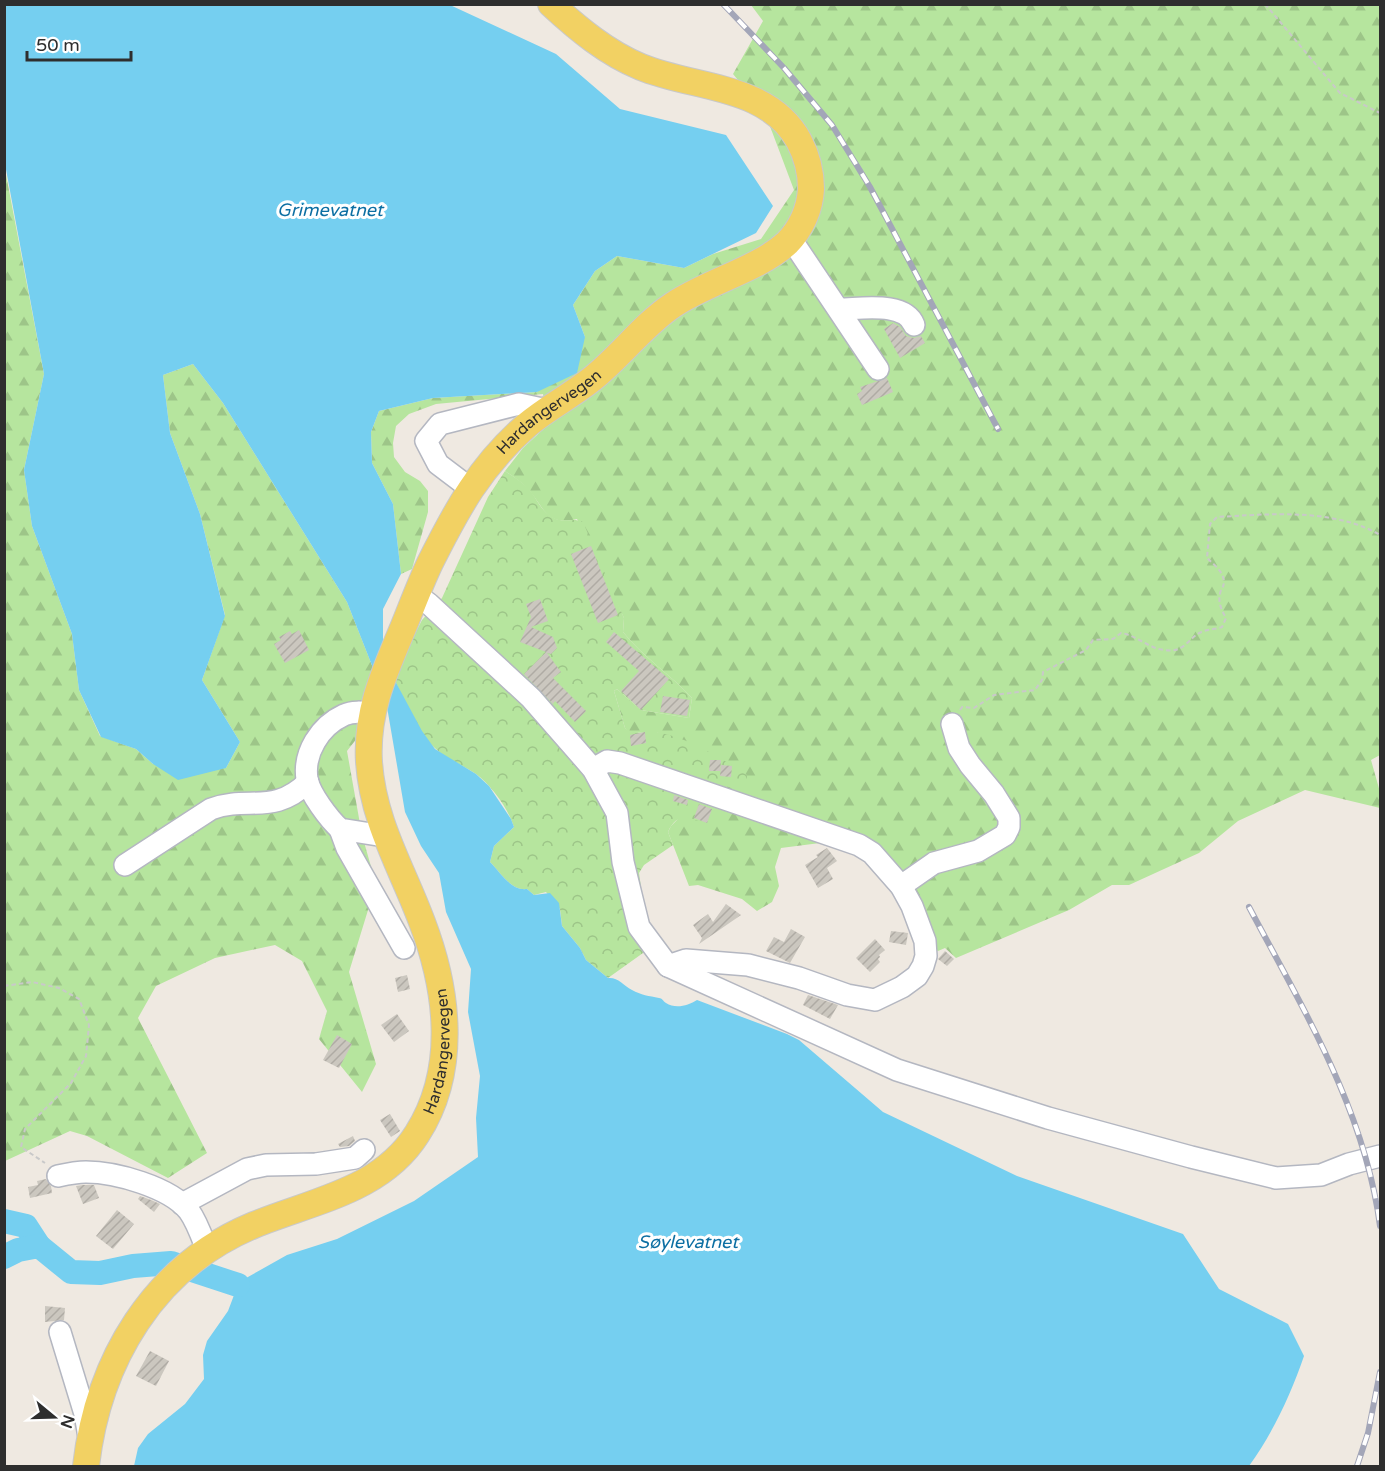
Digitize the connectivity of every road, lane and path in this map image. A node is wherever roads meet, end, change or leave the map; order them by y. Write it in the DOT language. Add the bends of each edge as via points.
graph roads {
  1 [pos="551,4"];
  2 [pos="1265,4"];
  3 [pos="1380,113"];
  4 [pos="791,239"];
  5 [pos="839,309"];
  6 [pos="914,325"];
  7 [pos="878,369"];
  8 [pos="547,410"];
  9 [pos="471,489"];
  10 [pos="1380,535"];
  11 [pos="417,595"];
  12 [pos="374,704"];
  13 [pos="952,724"];
  14 [pos="593,769"];
  15 [pos="308,782"];
  16 [pos="340,829"];
  17 [pos="384,836"];
  18 [pos="125,865"];
  19 [pos="901,886"];
  20 [pos="404,948"];
  21 [pos="668,966"];
  22 [pos="4,986"];
  23 [pos="364,1150"];
  24 [pos="1380,1156"];
  25 [pos="58,1176"];
  26 [pos="182,1204"];
  27 [pos="207,1250"];
  28 [pos="60,1332"];
  29 [pos="89,1437"];
  30 [pos="86,1467"];
  1 -- 4 [label="main road, Hardangervegen" via="585,35 639,67 747,97 790,127 806,156 811,185 805,215"];
  2 -- 3 [label="path" via="1340,93"];
  4 -- 5 [label="street"];
  4 -- 8 [label="main road, Hardangervegen" via="768,256 673,305 593,378"];
  5 -- 6 [label="street" via="900,310"];
  5 -- 7 [label="street"];
  8 -- 9 [label="main road, Hardangervegen" via="504,446"];
  8 -- 9 [label="street" via="519,404 440,424 426,441 438,464"];
  9 -- 11 [label="main road, Hardangervegen"];
  10 -- 13 [label="path" via="1363,525 1291,513 1217,517 1210,524 1207,558 1224,579 1219,594 1227,618 1222,627 1203,631 1182,648 1165,651 1126,633 1113,639 1093,640 1086,650 1043,672 1035,690 994,695 974,708 962,707"];
  11 -- 12 [label="main road, Hardangervegen"];
  11 -- 14 [label="street" via="531,698"];
  12 -- 15 [label="street" via="345,715 320,734 307,759"];
  12 -- 17 [label="main road, Hardangervegen" via="369,756"];
  13 -- 19 [label="street" via="959,748 999,802 1009,818 1009,827 1005,835 978,851 934,863"];
  14 -- 19 [label="street" via="607,760 620,763 859,845 872,853"];
  14 -- 21 [label="street" via="617,813 623,862 639,927"];
  15 -- 16 [label="street"];
  15 -- 18 [label="street" via="281,801 211,809"];
  16 -- 17 [label="street"];
  16 -- 20 [label="street"];
  17 -- 27 [label="main road, Hardangervegen" via="423,922 438,975 446,1048 431,1109 416,1137 394,1162 370,1179 343,1193 257,1224"];
  19 -- 21 [label="street" via="926,941 926,956 917,976 875,1000 748,965 686,960"];
  21 -- 24 [label="street" via="897,1070 1048,1118 1191,1157 1276,1178 1321,1174"];
  22 -- 25 [label="path" via="32,982 58,988 79,999 89,1025 86,1056 71,1083 25,1129 21,1147"];
  23 -- 26 [label="street" via="355,1158 247,1169"];
  25 -- 26 [label="street" via="93,1172 136,1180"];
  26 -- 27 [label="street"];
  27 -- 29 [label="main road, Hardangervegen" via="162,1288 136,1322 106,1380"];
  28 -- 29 [label="street, Hardangervegen"];
  29 -- 30 [label="main road, Hardangervegen"];
}
